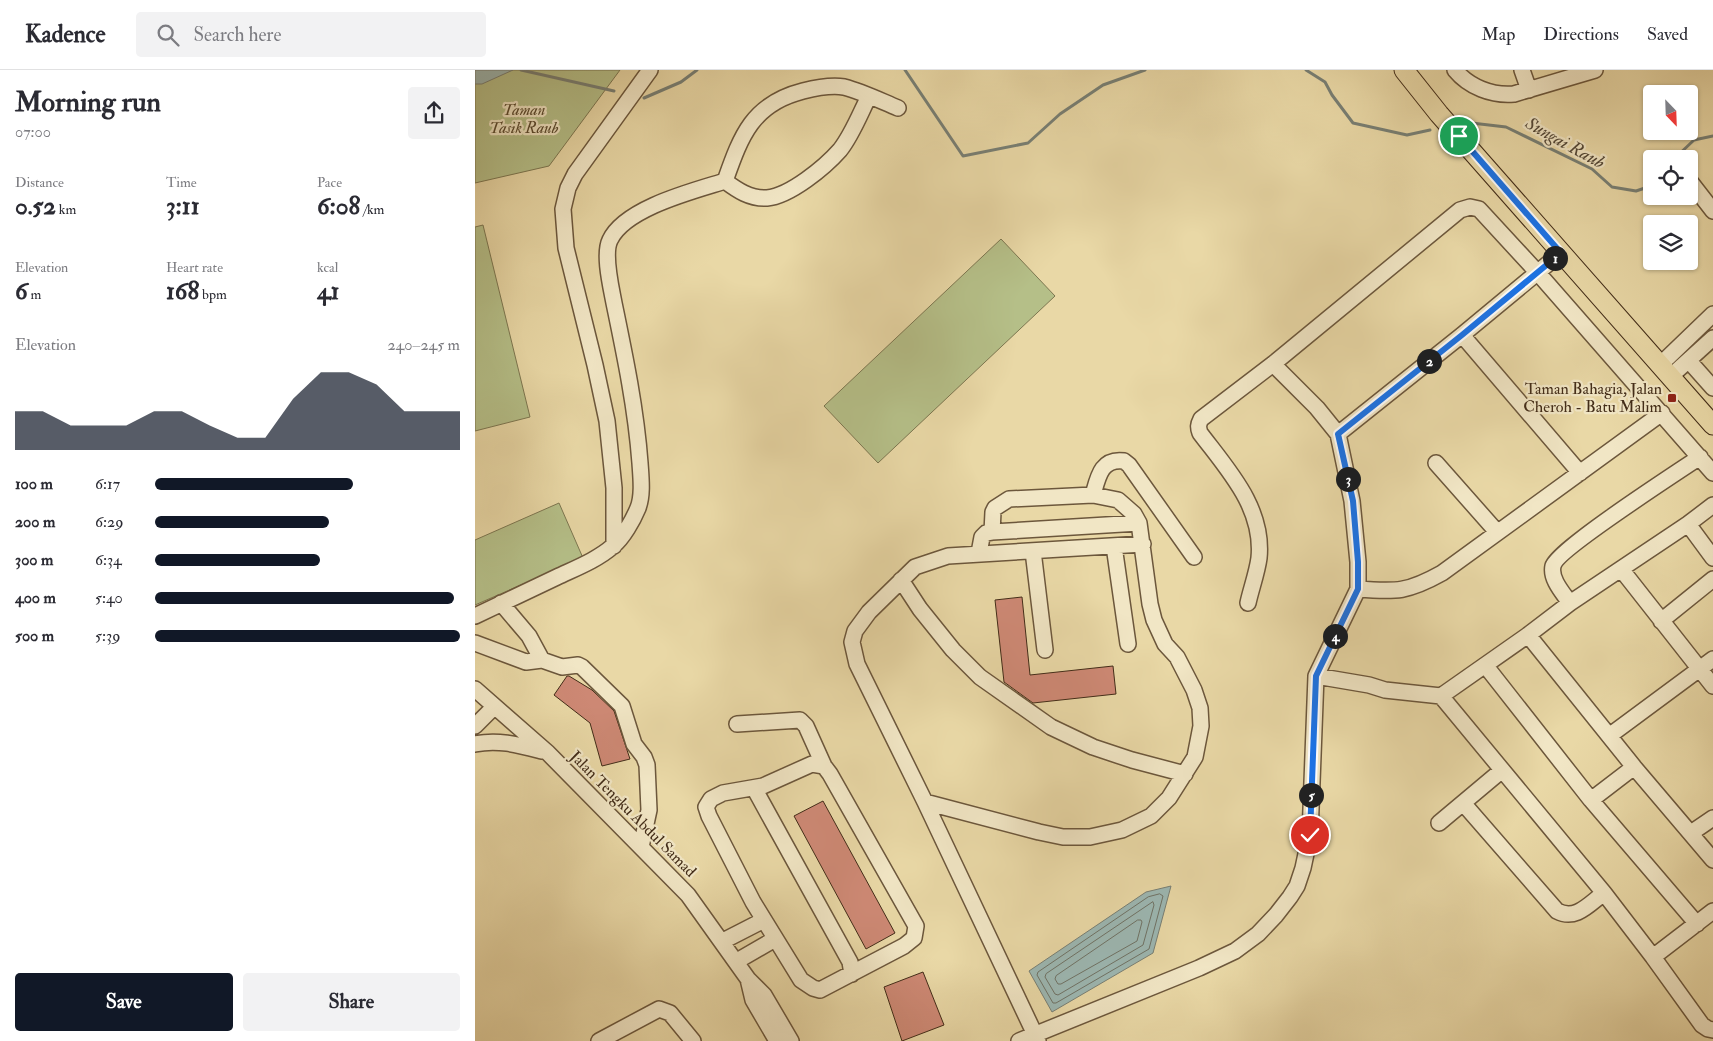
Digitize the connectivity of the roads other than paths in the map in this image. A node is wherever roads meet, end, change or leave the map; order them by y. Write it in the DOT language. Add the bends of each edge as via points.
graph roads {
  1 [pos="650,70"];
  2 [pos="1405,70"];
  3 [pos="1455,70"];
  4 [pos="1523,70"];
  5 [pos="1586,71"];
  6 [pos="1529,90"];
  7 [pos="869,96"];
  8 [pos="898,108"];
  9 [pos="725,181"];
  10 [pos="1698,192"];
  11 [pos="1713,211"];
  12 [pos="1561,253"];
  13 [pos="1538,273"];
  14 [pos="1713,314"];
  15 [pos="1462,335"];
  16 [pos="1713,338"];
  17 [pos="1689,361"];
  18 [pos="1273,364"];
  19 [pos="1665,370"];
  20 [pos="1713,388"];
  21 [pos="1662,413"];
  22 [pos="1713,425"];
  23 [pos="1338,434"];
  24 [pos="1700,457"];
  25 [pos="1436,462"];
  26 [pos="1580,473"];
  27 [pos="1713,473"];
  28 [pos="1093,495"];
  29 [pos="1713,505"];
  30 [pos="1139,523"];
  31 [pos="1688,524"];
  32 [pos="992,532"];
  33 [pos="1497,532"];
  34 [pos="1143,544"];
  35 [pos="614,546"];
  36 [pos="1114,546"];
  37 [pos="1033,550"];
  38 [pos="979,553"];
  39 [pos="1194,557"];
  40 [pos="1713,558"];
  41 [pos="1621,569"];
  42 [pos="1713,579"];
  43 [pos="901,580"];
  44 [pos="1358,589"];
  45 [pos="1570,603"];
  46 [pos="501,604"];
  47 [pos="1248,604"];
  48 [pos="475,616"];
  49 [pos="1661,621"];
  50 [pos="1529,635"];
  51 [pos="475,643"];
  52 [pos="1127,644"];
  53 [pos="1045,650"];
  54 [pos="1713,658"];
  55 [pos="542,660"];
  56 [pos="1485,665"];
  57 [pos="1699,669"];
  58 [pos="1316,676"];
  59 [pos="1713,686"];
  60 [pos="475,689"];
  61 [pos="1441,696"];
  62 [pos="494,707"];
  63 [pos="737,724"];
  64 [pos="475,726"];
  65 [pos="1609,736"];
  66 [pos="475,744"];
  67 [pos="548,753"];
  68 [pos="824,766"];
  69 [pos="1634,768"];
  70 [pos="1501,771"];
  71 [pos="1185,774"];
  72 [pos="754,788"];
  73 [pos="1591,800"];
  74 [pos="925,802"];
  75 [pos="1463,803"];
  76 [pos="1713,818"];
  77 [pos="1439,823"];
  78 [pos="1691,834"];
  79 [pos="641,847"];
  80 [pos="1713,860"];
  81 [pos="1604,893"];
  82 [pos="1713,911"];
  83 [pos="764,920"];
  84 [pos="1697,924"];
  85 [pos="775,939"];
  86 [pos="723,941"];
  87 [pos="1653,957"];
  88 [pos="737,961"];
  89 [pos="852,974"];
  90 [pos="748,979"];
  91 [pos="1713,1030"];
  92 [pos="1036,1038"];
  93 [pos="604,1040"];
  94 [pos="693,1041"];
  95 [pos="777,1041"];
  96 [pos="791,1041"];
  97 [pos="1019,1041"];
  1 -- 35 [label="street" via="575,174 563,209 566,248 607,421 614,488"];
  2 -- 12 [label="main road" via="1439,114"];
  3 -- 6 [label="street" via="1469,84 1496,94"];
  4 -- 6 [label="street"];
  5 -- 6 [label="street"];
  7 -- 8 [label="street"];
  7 -- 9 [label="street" via="843,87 816,88 789,94 765,108 748,126"];
  7 -- 9 [label="street" via="841,149 805,181 767,198 736,190"];
  9 -- 35 [label="street" via="673,197 642,211 621,226 609,240 607,253 611,288 631,385 641,489 638,508"];
  10 -- 11 [label="street"];
  12 -- 13 [label="street"];
  12 -- 19 [label="main road"];
  13 -- 15 [label="street"];
  13 -- 18 [label="street" via="1479,209 1460,210"];
  13 -- 21 [label="street"];
  14 -- 19 [label="street"];
  15 -- 23 [label="street"];
  15 -- 26 [label="street"];
  16 -- 17 [label="street"];
  17 -- 19 [label="street"];
  17 -- 20 [label="street"];
  18 -- 23 [label="street"];
  18 -- 47 [label="street" via="1201,419 1198,427 1241,488 1254,519 1259,559"];
  19 -- 22 [label="main road"];
  21 -- 24 [label="street"];
  21 -- 26 [label="street"];
  23 -- 44 [label="street" via="1353,501"];
  24 -- 27 [label="street"];
  24 -- 45 [label="street" via="1561,554 1555,561 1553,572"];
  25 -- 33 [label="street"];
  26 -- 33 [label="street"];
  28 -- 30 [label="street" via="1118,500 1127,506"];
  28 -- 32 [label="street" via="1009,499 995,508"];
  28 -- 39 [label="street" via="1104,465 1111,461 1124,461"];
  29 -- 31 [label="street"];
  30 -- 32 [label="street"];
  30 -- 34 [label="street"];
  31 -- 40 [label="street"];
  31 -- 41 [label="street"];
  32 -- 38 [label="street" via="981,537"];
  33 -- 44 [label="street" via="1429,580 1390,592"];
  34 -- 36 [label="street"];
  34 -- 71 [label="street" via="1153,620 1165,644 1177,657 1200,708 1201,726 1195,757"];
  35 -- 46 [label="street" via="591,561"];
  36 -- 37 [label="street"];
  36 -- 52 [label="street"];
  37 -- 38 [label="street"];
  37 -- 53 [label="street"];
  38 -- 43 [label="street" via="933,560 915,567"];
  41 -- 45 [label="street"];
  41 -- 49 [label="street"];
  42 -- 49 [label="street"];
  43 -- 71 [label="street" via="953,650 980,677 1051,727 1093,747"];
  43 -- 74 [label="street" via="869,612 855,631 852,642 857,664"];
  44 -- 58 [label="street"];
  45 -- 50 [label="street"];
  46 -- 48 [label="street"];
  46 -- 55 [label="street" via="529,636"];
  49 -- 57 [label="street"];
  50 -- 56 [label="street"];
  50 -- 65 [label="street"];
  51 -- 55 [label="street" via="526,662"];
  54 -- 57 [label="street"];
  55 -- 79 [label="street" via="562,667 582,667 625,710 634,744 647,765 649,810"];
  56 -- 61 [label="street"];
  56 -- 73 [label="street"];
  57 -- 59 [label="street"];
  57 -- 65 [label="street"];
  58 -- 61 [label="street" via="1385,690"];
  58 -- 92 [label="street" via="1310,835 1303,868 1290,897 1257,934 1235,951"];
  60 -- 62 [label="street, Jalan Tengku Abdul Samad"];
  61 -- 70 [label="street"];
  62 -- 64 [label="street"];
  62 -- 67 [label="street, Jalan Tengku Abdul Samad"];
  63 -- 68 [label="street" via="800,720 807,726"];
  65 -- 69 [label="street"];
  66 -- 67 [label="street" via="487,741 511,743"];
  67 -- 79 [label="street, Jalan Tengku Abdul Samad"];
  68 -- 72 [label="street" via="812,764"];
  68 -- 89 [label="street" via="917,926 914,938 904,946"];
  69 -- 73 [label="street"];
  69 -- 78 [label="street"];
  70 -- 75 [label="street"];
  70 -- 81 [label="street"];
  71 -- 74 [label="street" via="1169,798 1151,816 1122,830 1090,837 1063,837"];
  72 -- 83 [label="street" via="723,793 711,799 706,807"];
  72 -- 89 [label="street" via="850,962"];
  73 -- 84 [label="street"];
  74 -- 92 [label="street"];
  75 -- 77 [label="street"];
  75 -- 81 [label="street" via="1557,911 1567,916 1578,913"];
  76 -- 78 [label="street"];
  78 -- 80 [label="street"];
  79 -- 86 [label="street, Jalan Tengku Abdul Samad" via="688,895"];
  81 -- 87 [label="street"];
  82 -- 84 [label="street"];
  83 -- 85 [label="street"];
  83 -- 86 [label="street"];
  84 -- 87 [label="street"];
  85 -- 88 [label="street"];
  85 -- 89 [label="street" via="801,980 813,988 821,990"];
  86 -- 88 [label="street, Jalan Tengku Abdul Samad"];
  87 -- 91 [label="street" via="1702,1025"];
  88 -- 90 [label="street, Jalan Tengku Abdul Samad"];
  90 -- 95 [label="street" via="753,1000"];
  90 -- 96 [label="street" via="764,995"];
  92 -- 97 [label="street"];
  93 -- 94 [label="street" via="659,1009 670,1013"];
}
